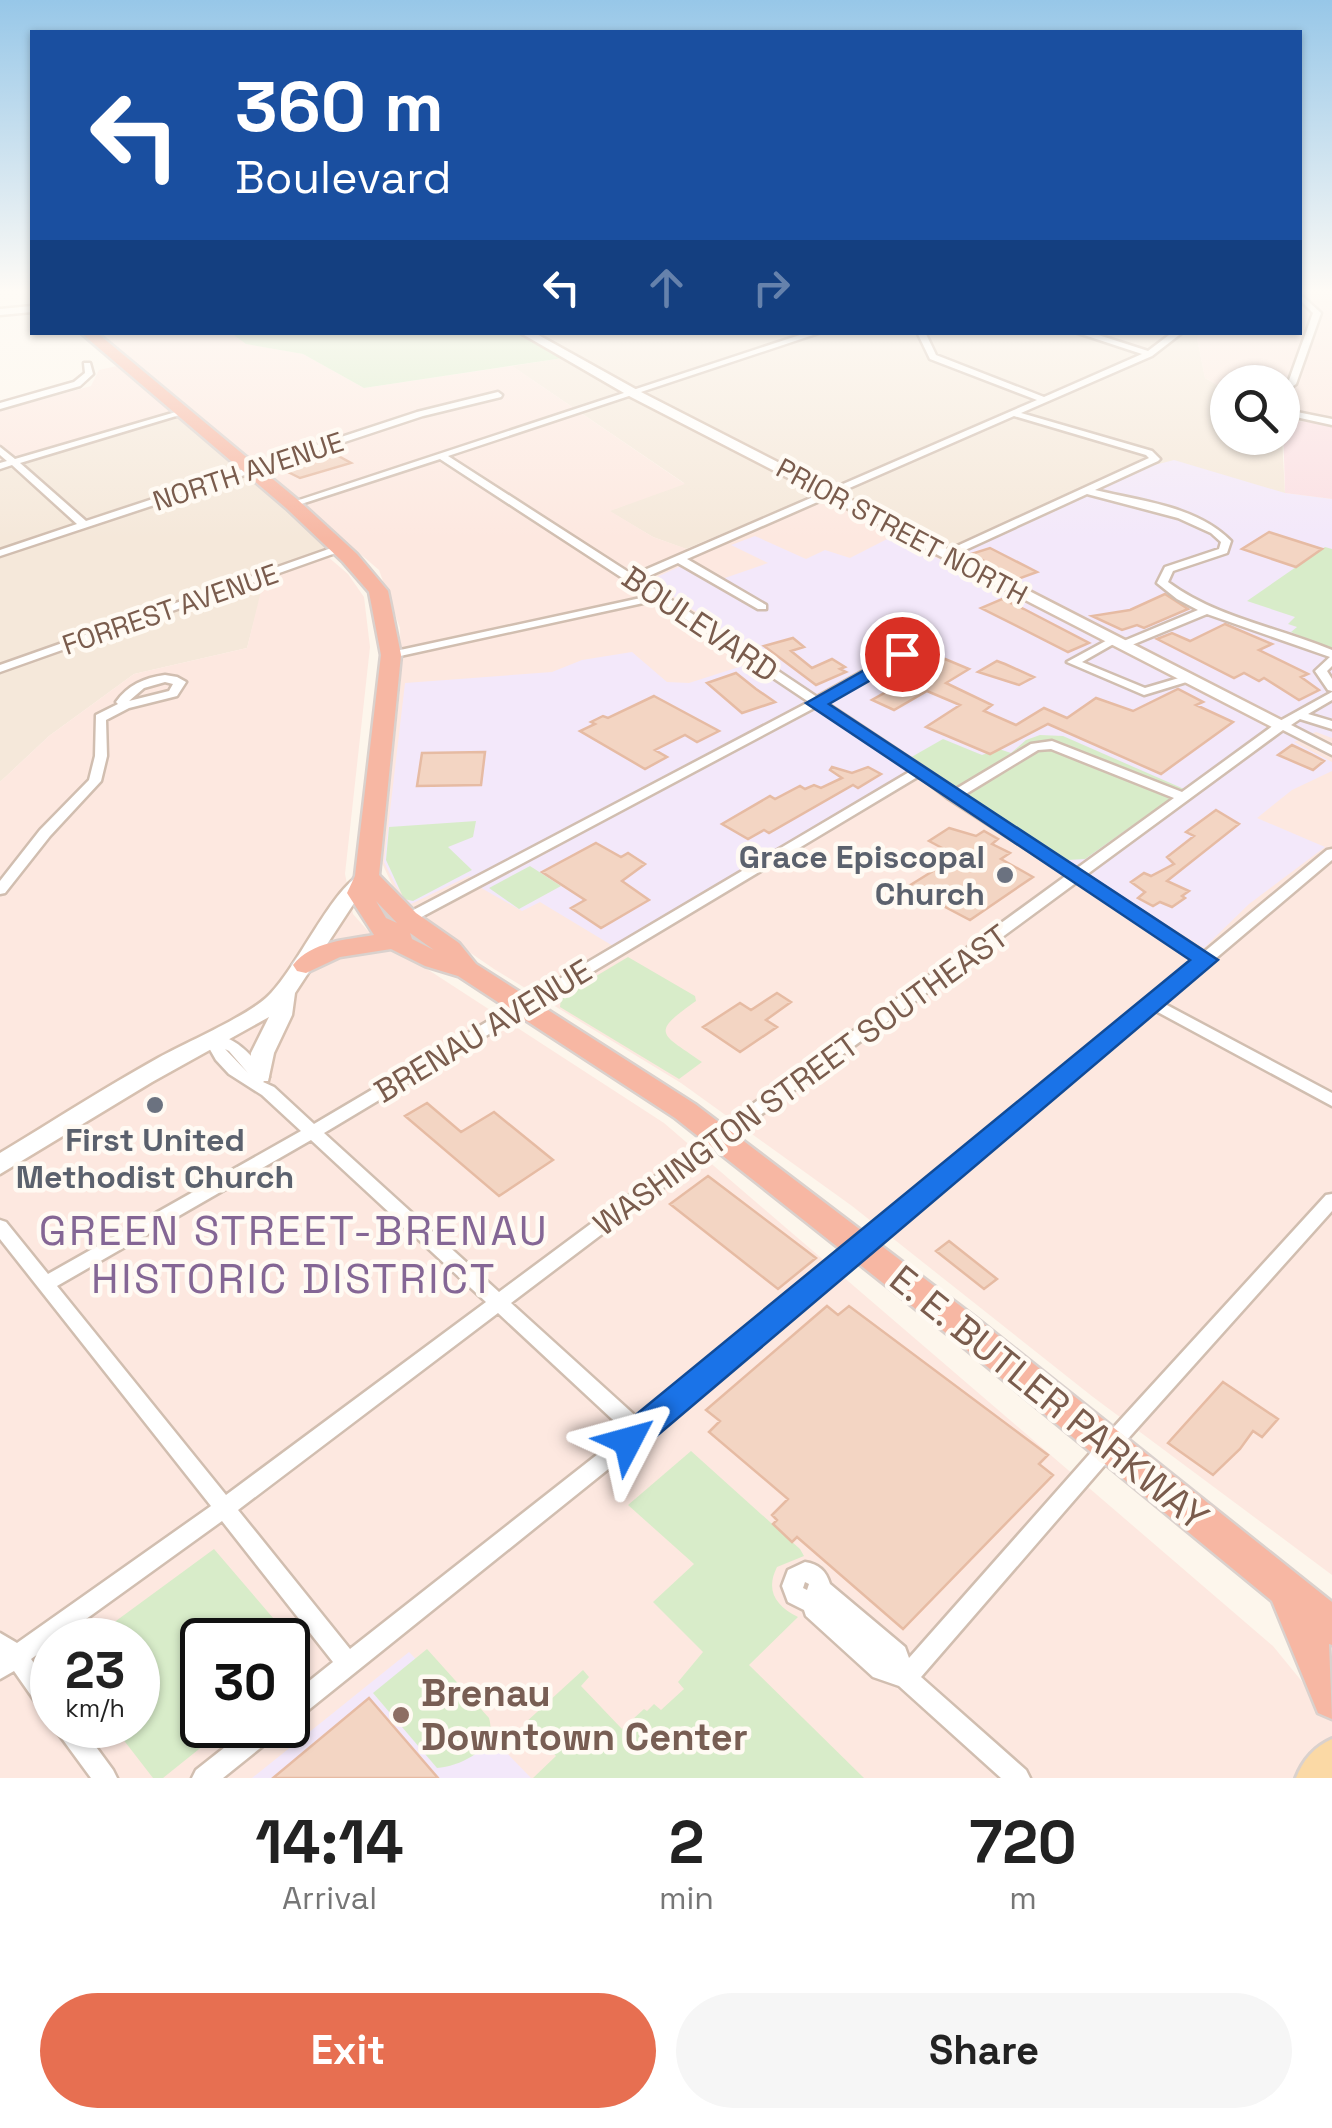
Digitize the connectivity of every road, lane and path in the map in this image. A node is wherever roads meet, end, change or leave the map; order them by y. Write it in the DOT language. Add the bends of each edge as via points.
graph roads {
  1 [pos="88,373"];
  2 [pos="137,373"];
  3 [pos="597,373"];
  4 [pos="697,373"];
  5 [pos="976,373"];
  6 [pos="1106,373"];
  7 [pos="635,394"];
  8 [pos="498,395"];
  9 [pos="1045,400"];
  10 [pos="0,406"];
  11 [pos="183,411"];
  12 [pos="1013,412"];
  13 [pos="1300,415"];
  14 [pos="1332,422"];
  15 [pos="0,450"];
  16 [pos="442,456"];
  17 [pos="6,464"];
  18 [pos="253,470"];
  19 [pos="1085,490"];
  20 [pos="830,494"];
  21 [pos="292,504"];
  22 [pos="84,525"];
  23 [pos="340,548"];
  24 [pos="0,553"];
  25 [pos="948,554"];
  26 [pos="679,559"];
  27 [pos="635,578"];
  28 [pos="663,596"];
  29 [pos="762,606"];
  30 [pos="1206,611"];
  31 [pos="928,639"];
  32 [pos="1118,642"];
  33 [pos="391,655"];
  34 [pos="1332,657"];
  35 [pos="0,669"];
  36 [pos="1189,678"];
  37 [pos="1332,688"];
  38 [pos="1332,696"];
  39 [pos="815,703"];
  40 [pos="125,705"];
  41 [pos="1298,715"];
  42 [pos="1282,725"];
  43 [pos="1332,725"];
  44 [pos="1332,751"];
  45 [pos="918,772"];
  46 [pos="954,796"];
  47 [pos="1184,798"];
  48 [pos="1332,853"];
  49 [pos="367,876"];
  50 [pos="1076,876"];
  51 [pos="0,890"];
  52 [pos="401,930"];
  53 [pos="1206,960"];
  54 [pos="306,965"];
  55 [pos="285,994"];
  56 [pos="1152,1003"];
  57 [pos="521,1008"];
  58 [pos="212,1038"];
  59 [pos="264,1084"];
  60 [pos="1332,1100"];
  61 [pos="310,1133"];
  62 [pos="719,1138"];
  63 [pos="0,1165"];
  64 [pos="1332,1200"];
  65 [pos="0,1227"];
  66 [pos="861,1248"];
  67 [pos="44,1284"];
  68 [pos="500,1304"];
  69 [pos="640,1432"];
  70 [pos="1109,1446"];
  71 [pos="225,1507"];
  72 [pos="1287,1590"];
  73 [pos="815,1594"];
  74 [pos="1332,1606"];
  75 [pos="1332,1626"];
  76 [pos="6,1656"];
  77 [pos="348,1663"];
  78 [pos="906,1678"];
  79 [pos="30,1682"];
  80 [pos="310,1694"];
  81 [pos="1332,1698"];
  82 [pos="83,1748"];
  83 [pos="242,1748"];
  84 [pos="1332,1758"];
  85 [pos="105,1778"];
  86 [pos="204,1778"];
  87 [pos="1018,1778"];
  88 [pos="1315,1778"];
  1 -- 10 [label="street" via="76,384"];
  2 -- 11 [label="highway, E. E. BUTLER PARKWAY"];
  3 -- 7 [label="street, PRIOR STREET NORTH"];
  4 -- 7 [label="street"];
  5 -- 9 [label="street"];
  6 -- 9 [label="street"];
  7 -- 16 [label="street"];
  7 -- 20 [label="street, PRIOR STREET NORTH"];
  8 -- 18 [label="street, NORTH AVENUE"];
  9 -- 12 [label="street"];
  11 -- 17 [label="street"];
  11 -- 18 [label="highway, E. E. BUTLER PARKWAY"];
  12 -- 19 [label="street" via="1156,459"];
  12 -- 20 [label="street"];
  13 -- 14 [label="street"];
  15 -- 17 [label="street"];
  16 -- 21 [label="street"];
  16 -- 27 [label="street, BOULEVARD"];
  17 -- 22 [label="street"];
  18 -- 21 [label="highway, E. E. BUTLER PARKWAY"];
  18 -- 22 [label="street, NORTH AVENUE"];
  19 -- 25 [label="street"];
  19 -- 30 [label="street" via="1184,515 1218,532 1226,541 1223,551 1168,568 1162,576 1175,594"];
  20 -- 25 [label="street, PRIOR STREET NORTH"];
  20 -- 26 [label="street"];
  21 -- 23 [label="highway, E. E. BUTLER PARKWAY"];
  22 -- 24 [label="street, NORTH AVENUE"];
  23 -- 33 [label="highway, E. E. BUTLER PARKWAY" via="378,591"];
  23 -- 35 [label="street, FORREST AVENUE"];
  25 -- 32 [label="street, PRIOR STREET NORTH"];
  26 -- 27 [label="street"];
  26 -- 29 [label="street"];
  27 -- 28 [label="street, BOULEVARD"];
  28 -- 33 [label="street"];
  28 -- 39 [label="street, BOULEVARD"];
  30 -- 32 [label="street"];
  30 -- 34 [label="street" via="1279,632"];
  31 -- 39 [label="street"];
  32 -- 36 [label="street, PRIOR STREET NORTH"];
  32 -- 36 [label="street" via="1073,662 1144,692"];
  33 -- 49 [label="highway, E. E. BUTLER PARKWAY"];
  34 -- 37 [label="street" via="1321,671"];
  36 -- 42 [label="street, PRIOR STREET NORTH"];
  38 -- 41 [label="street, WASHINGTON STREET SOUTHEAST"];
  39 -- 45 [label="street, BOULEVARD"];
  39 -- 52 [label="street" via="440,898"];
  40 -- 51 [label="street" via="100,718 96,781"];
  41 -- 42 [label="street, WASHINGTON STREET SOUTHEAST"];
  41 -- 43 [label="street"];
  42 -- 44 [label="street"];
  42 -- 47 [label="street, WASHINGTON STREET SOUTHEAST"];
  45 -- 46 [label="street, BOULEVARD"];
  45 -- 57 [label="street, BRENAU AVENUE"];
  46 -- 47 [label="street" via="1035,747 1052,745"];
  46 -- 50 [label="street, BOULEVARD"];
  47 -- 50 [label="street, WASHINGTON STREET SOUTHEAST"];
  48 -- 53 [label="street"];
  49 -- 52 [label="highway, E. E. BUTLER PARKWAY" via="360,893 365,907"];
  49 -- 54 [label="street"];
  50 -- 53 [label="street, BOULEVARD"];
  50 -- 62 [label="street, WASHINGTON STREET SOUTHEAST"];
  52 -- 54 [label="highway"];
  52 -- 57 [label="highway, E. E. BUTLER PARKWAY" via="430,961 467,970"];
  53 -- 56 [label="street"];
  54 -- 55 [label="street"];
  55 -- 58 [label="street"];
  55 -- 59 [label="street" via="282,1015 261,1050"];
  56 -- 60 [label="street"];
  56 -- 66 [label="street"];
  57 -- 61 [label="street, BRENAU AVENUE"];
  57 -- 62 [label="highway, E. E. BUTLER PARKWAY"];
  58 -- 59 [label="street" via="218,1054 248,1082"];
  58 -- 63 [label="street"];
  59 -- 61 [label="street"];
  61 -- 67 [label="street, BRENAU AVENUE"];
  61 -- 68 [label="street"];
  62 -- 66 [label="highway, E. E. BUTLER PARKWAY"];
  62 -- 68 [label="street, WASHINGTON STREET SOUTHEAST"];
  64 -- 70 [label="street"];
  65 -- 67 [label="street"];
  66 -- 69 [label="street"];
  66 -- 70 [label="highway, E. E. BUTLER PARKWAY"];
  67 -- 71 [label="street"];
  68 -- 69 [label="street"];
  68 -- 71 [label="street, WASHINGTON STREET SOUTHEAST"];
  69 -- 77 [label="street"];
  70 -- 72 [label="highway, E. E. BUTLER PARKWAY"];
  70 -- 78 [label="street"];
  71 -- 76 [label="street, WASHINGTON STREET SOUTHEAST"];
  71 -- 77 [label="street"];
  72 -- 74 [label="highway"];
  72 -- 75 [label="highway, E. E. BUTLER PARKWAY"];
  72 -- 81 [label="highway"];
  73 -- 78 [label="street" via="814,1609 880,1670"];
  76 -- 79 [label="street"];
  77 -- 80 [label="street"];
  78 -- 87 [label="street"];
  82 -- 85 [label="street"];
  83 -- 86 [label="street"];
  84 -- 88 [label="main road"];
}
